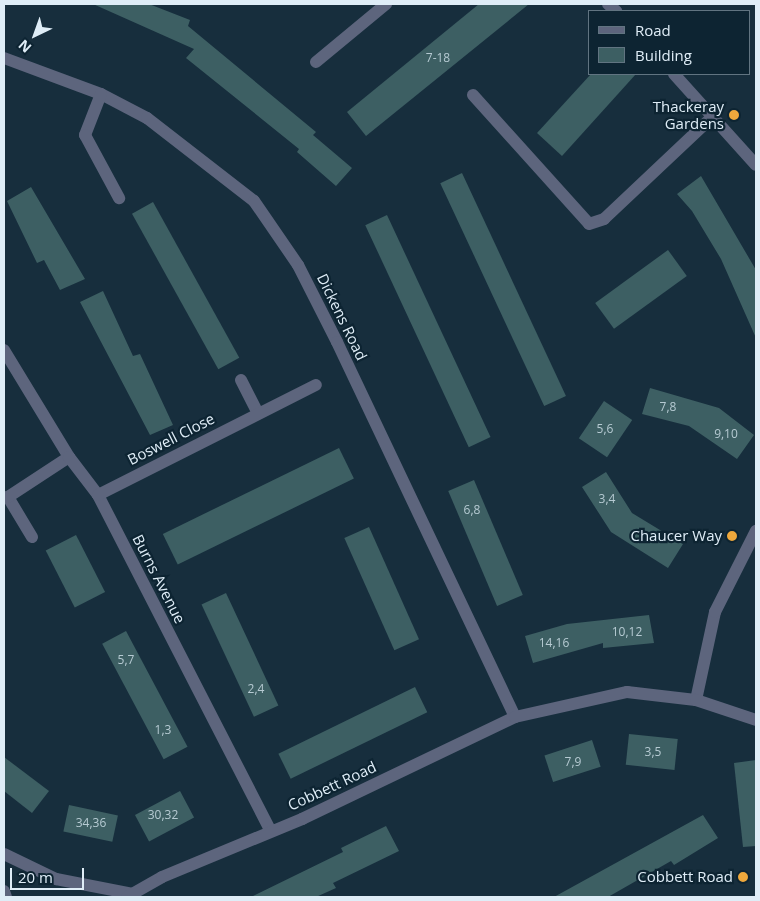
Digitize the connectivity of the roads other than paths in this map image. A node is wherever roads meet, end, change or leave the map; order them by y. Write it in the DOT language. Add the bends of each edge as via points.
graph roads {
  1 [pos="385,4"];
  2 [pos="4,58"];
  3 [pos="316,62"];
  4 [pos="675,75"];
  5 [pos="101,94"];
  6 [pos="473,95"];
  7 [pos="711,118"];
  8 [pos="756,165"];
  9 [pos="119,198"];
  10 [pos="4,350"];
  11 [pos="241,380"];
  12 [pos="316,385"];
  13 [pos="258,413"];
  14 [pos="69,457"];
  15 [pos="98,494"];
  16 [pos="756,531"];
  17 [pos="32,537"];
  18 [pos="696,700"];
  19 [pos="515,717"];
  20 [pos="756,720"];
  21 [pos="271,831"];
  22 [pos="4,854"];
  23 [pos="4,891"];
  24 [pos="130,895"];
  25 [pos="6,897"];
  1 -- 3 [label="street"];
  2 -- 5 [label="street, Dickens Road"];
  4 -- 7 [label="street"];
  5 -- 9 [label="street" via="85,135"];
  5 -- 19 [label="street, Dickens Road" via="147,118 254,201 290,254 337,342"];
  6 -- 7 [label="street" via="589,224 604,219"];
  7 -- 8 [label="street"];
  10 -- 14 [label="street, Burns Avenue"];
  11 -- 13 [label="street"];
  12 -- 13 [label="street, Boswell Close"];
  13 -- 15 [label="street, Boswell Close"];
  14 -- 15 [label="street, Burns Avenue"];
  14 -- 17 [label="street" via="8,497"];
  15 -- 21 [label="street, Burns Avenue"];
  16 -- 18 [label="street" via="714,612"];
  18 -- 19 [label="street, Cobbett Road" via="627,692"];
  18 -- 20 [label="street, Cobbett Road"];
  19 -- 21 [label="street, Cobbett Road"];
  21 -- 24 [label="street, Cobbett Road" via="162,877"];
  22 -- 24 [label="street" via="56,879"];
  23 -- 25 [label="street"];
}
